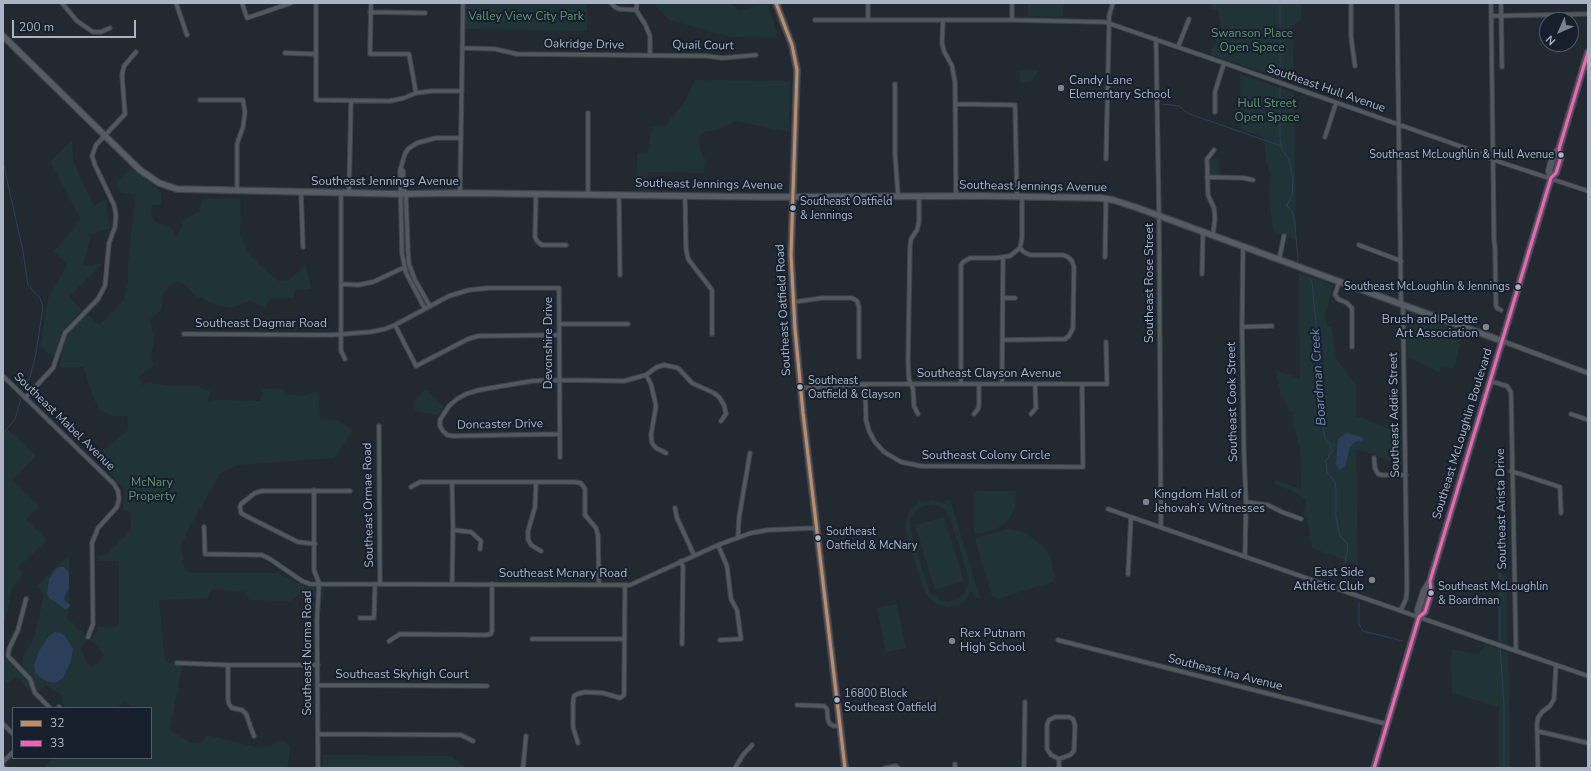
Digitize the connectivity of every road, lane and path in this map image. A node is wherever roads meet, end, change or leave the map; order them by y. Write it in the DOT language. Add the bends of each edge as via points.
graph roads {
  1 [pos="62,3"];
  2 [pos="176,3"];
  3 [pos="242,3"];
  4 [pos="291,3"];
  5 [pos="316,3"];
  6 [pos="371,3"];
  7 [pos="463,3"];
  8 [pos="611,3"];
  9 [pos="637,3"];
  10 [pos="776,3"];
  11 [pos="868,3"];
  12 [pos="1012,3"];
  13 [pos="1113,3"];
  14 [pos="1351,3"];
  15 [pos="1397,3"];
  16 [pos="1490,3"];
  17 [pos="1501,3"];
  18 [pos="636,10"];
  19 [pos="370,12"];
  20 [pos="425,13"];
  21 [pos="1588,14"];
  22 [pos="1491,16"];
  23 [pos="1501,16"];
  24 [pos="1189,19"];
  25 [pos="815,20"];
  26 [pos="868,20"];
  27 [pos="943,20"];
  28 [pos="1012,20"];
  29 [pos="1109,23"];
  30 [pos="110,28"];
  31 [pos="187,35"];
  32 [pos="3,36"];
  33 [pos="1156,39"];
  34 [pos="1178,47"];
  35 [pos="462,48"];
  36 [pos="136,52"];
  37 [pos="285,52"];
  38 [pos="1588,52"];
  39 [pos="315,54"];
  40 [pos="756,55"];
  41 [pos="650,56"];
  42 [pos="1224,63"];
  43 [pos="1355,66"];
  44 [pos="1502,67"];
  45 [pos="895,84"];
  46 [pos="462,91"];
  47 [pos="416,93"];
  48 [pos="200,100"];
  49 [pos="351,101"];
  50 [pos="1336,103"];
  51 [pos="956,104"];
  52 [pos="588,112"];
  53 [pos="1215,112"];
  54 [pos="1399,125"];
  55 [pos="105,136"];
  56 [pos="1325,137"];
  57 [pos="461,138"];
  58 [pos="1214,150"];
  59 [pos="1106,159"];
  60 [pos="1492,159"];
  61 [pos="1207,177"];
  62 [pos="1550,178"];
  63 [pos="1253,180"];
  64 [pos="237,191"];
  65 [pos="1588,191"];
  66 [pos="301,192"];
  67 [pos="340,192"];
  68 [pos="349,193"];
  69 [pos="460,193"];
  70 [pos="403,194"];
  71 [pos="536,194"];
  72 [pos="588,195"];
  73 [pos="619,195"];
  74 [pos="685,196"];
  75 [pos="898,196"];
  76 [pos="919,196"];
  77 [pos="956,196"];
  78 [pos="1020,196"];
  79 [pos="793,197"];
  80 [pos="1106,199"];
  81 [pos="1159,216"];
  82 [pos="1202,232"];
  83 [pos="1212,235"];
  84 [pos="1284,236"];
  85 [pos="566,245"];
  86 [pos="1359,246"];
  87 [pos="303,247"];
  88 [pos="1243,247"];
  89 [pos="1020,248"];
  90 [pos="1105,257"];
  91 [pos="1003,258"];
  92 [pos="1279,260"];
  93 [pos="1401,261"];
  94 [pos="409,264"];
  95 [pos="404,267"];
  96 [pos="1202,274"];
  97 [pos="620,275"];
  98 [pos="1339,282"];
  99 [pos="341,284"];
  100 [pos="1003,298"];
  101 [pos="1015,298"];
  102 [pos="794,302"];
  103 [pos="1402,304"];
  104 [pos="430,306"];
  105 [pos="424,309"];
  106 [pos="1501,310"];
  107 [pos="559,324"];
  108 [pos="628,324"];
  109 [pos="395,325"];
  110 [pos="1272,326"];
  111 [pos="1242,327"];
  112 [pos="340,333"];
  113 [pos="184,334"];
  114 [pos="712,334"];
  115 [pos="559,335"];
  116 [pos="1003,340"];
  117 [pos="1502,341"];
  118 [pos="1106,342"];
  119 [pos="1352,347"];
  120 [pos="859,357"];
  121 [pos="344,359"];
  122 [pos="1588,373"];
  123 [pos="646,375"];
  124 [pos="3,376"];
  125 [pos="559,380"];
  126 [pos="1490,380"];
  127 [pos="865,384"];
  128 [pos="911,384"];
  129 [pos="961,384"];
  130 [pos="979,384"];
  131 [pos="1002,384"];
  132 [pos="1035,384"];
  133 [pos="1082,384"];
  134 [pos="800,388"];
  135 [pos="25,398"];
  136 [pos="918,414"];
  137 [pos="974,414"];
  138 [pos="1031,414"];
  139 [pos="1571,414"];
  140 [pos="1588,420"];
  141 [pos="721,421"];
  142 [pos="379,426"];
  143 [pos="560,434"];
  144 [pos="666,453"];
  145 [pos="750,453"];
  146 [pos="560,457"];
  147 [pos="1374,458"];
  148 [pos="1511,471"];
  149 [pos="1406,474"];
  150 [pos="452,482"];
  151 [pos="536,482"];
  152 [pos="411,487"];
  153 [pos="314,490"];
  154 [pos="350,491"];
  155 [pos="1246,502"];
  156 [pos="675,508"];
  157 [pos="1108,508"];
  158 [pos="1561,512"];
  159 [pos="1130,517"];
  160 [pos="1301,519"];
  161 [pos="204,527"];
  162 [pos="1161,527"];
  163 [pos="453,530"];
  164 [pos="817,532"];
  165 [pos="738,537"];
  166 [pos="315,544"];
  167 [pos="718,545"];
  168 [pos="480,549"];
  169 [pos="541,551"];
  170 [pos="694,555"];
  171 [pos="1245,556"];
  172 [pos="682,561"];
  173 [pos="1128,574"];
  174 [pos="319,583"];
  175 [pos="375,584"];
  176 [pos="380,584"];
  177 [pos="452,584"];
  178 [pos="492,584"];
  179 [pos="599,584"];
  180 [pos="625,585"];
  181 [pos="26,598"];
  182 [pos="1401,610"];
  183 [pos="1420,617"];
  184 [pos="360,618"];
  185 [pos="88,637"];
  186 [pos="532,639"];
  187 [pos="624,640"];
  188 [pos="720,640"];
  189 [pos="1058,640"];
  190 [pos="389,641"];
  191 [pos="682,644"];
  192 [pos="1516,651"];
  193 [pos="177,663"];
  194 [pos="228,665"];
  195 [pos="318,665"];
  196 [pos="1556,665"];
  197 [pos="1588,676"];
  198 [pos="318,685"];
  199 [pos="487,686"];
  200 [pos="1025,702"];
  201 [pos="797,705"];
  202 [pos="49,707"];
  203 [pos="3,724"];
  204 [pos="1387,724"];
  205 [pos="841,726"];
  206 [pos="1537,731"];
  207 [pos="12,733"];
  208 [pos="318,734"];
  209 [pos="254,736"];
  210 [pos="526,736"];
  211 [pos="473,741"];
  212 [pos="578,743"];
  213 [pos="1588,743"];
  214 [pos="752,745"];
  215 [pos="12,753"];
  216 [pos="1059,759"];
  217 [pos="3,762"];
  218 [pos="318,768"];
  219 [pos="523,768"];
  220 [pos="735,768"];
  221 [pos="845,768"];
  222 [pos="886,768"];
  223 [pos="898,768"];
  224 [pos="1024,768"];
  225 [pos="1059,768"];
  226 [pos="1374,768"];
  227 [pos="1538,768"];
  1 -- 30 [label="street" via="77,21 93,32"];
  2 -- 31 [label="street"];
  3 -- 4 [label="street" via="247,18"];
  5 -- 39 [label="street"];
  6 -- 19 [label="street"];
  7 -- 35 [label="street"];
  8 -- 18 [label="street" via="615,8"];
  9 -- 18 [label="street"];
  10 -- 79 [label="main road, Southeast Oatfield Road" via="793,50 797,70"];
  11 -- 26 [label="street"];
  12 -- 28 [label="street"];
  13 -- 29 [label="street"];
  14 -- 43 [label="street" via="1351,36"];
  15 -- 54 [label="street, Southeast Addie Street"];
  16 -- 22 [label="street"];
  17 -- 23 [label="street"];
  18 -- 41 [label="street" via="650,36"];
  19 -- 20 [label="street"];
  19 -- 47 [label="street" via="370,54 409,54"];
  21 -- 23 [label="street"];
  22 -- 23 [label="street"];
  22 -- 60 [label="street"];
  23 -- 44 [label="street"];
  24 -- 34 [label="street"];
  25 -- 26 [label="street, Southeast Hull Avenue"];
  26 -- 27 [label="street, Southeast Hull Avenue"];
  27 -- 28 [label="street, Southeast Hull Avenue"];
  27 -- 51 [label="street" via="942,43 954,73"];
  28 -- 29 [label="street, Southeast Hull Avenue"];
  29 -- 33 [label="street, Southeast Hull Avenue"];
  29 -- 59 [label="street"];
  32 -- 55 [label="main road, Southeast Jennings Avenue"];
  33 -- 34 [label="street, Southeast Hull Avenue"];
  33 -- 81 [label="street, Southeast Rose Street"];
  34 -- 42 [label="street, Southeast Hull Avenue"];
  35 -- 41 [label="street, Oakridge Drive" via="495,48 517,54"];
  35 -- 46 [label="street"];
  36 -- 55 [label="street" via="124,66 122,75 125,114"];
  37 -- 39 [label="street"];
  38 -- 62 [label="main road, Southeast McLoughlin Boulevard" via="1559,149 1561,158 1556,173"];
  39 -- 49 [label="street" via="316,100"];
  40 -- 41 [label="street, Quail Court" via="723,58"];
  42 -- 50 [label="street, Southeast Hull Avenue"];
  42 -- 53 [label="street" via="1215,92"];
  45 -- 75 [label="street"];
  46 -- 47 [label="street"];
  46 -- 57 [label="street"];
  47 -- 49 [label="street" via="390,100"];
  48 -- 64 [label="street" via="243,100 243,127 237,144"];
  49 -- 68 [label="street"];
  50 -- 54 [label="street, Southeast Hull Avenue"];
  50 -- 56 [label="street"];
  51 -- 77 [label="street"];
  51 -- 78 [label="street" via="1015,105"];
  52 -- 72 [label="street"];
  54 -- 60 [label="street, Southeast Hull Avenue"];
  54 -- 93 [label="street, Southeast Addie Street"];
  55 -- 64 [label="main road, Southeast Jennings Avenue" via="145,174 163,185 188,191"];
  55 -- 135 [label="street" via="96,145 92,156 116,215 109,243 105,286 98,299 65,333 53,368"];
  57 -- 69 [label="street"];
  57 -- 70 [label="street" via="436,138 412,145 405,154 401,168"];
  58 -- 61 [label="street" via="1207,159"];
  60 -- 62 [label="street, Southeast Hull Avenue"];
  60 -- 106 [label="street" via="1496,306"];
  61 -- 63 [label="street"];
  61 -- 83 [label="street" via="1208,195 1214,213"];
  62 -- 65 [label="street, Southeast Hull Avenue"];
  62 -- 117 [label="main road, Southeast McLoughlin Boulevard"];
  64 -- 66 [label="main road, Southeast Jennings Avenue"];
  66 -- 67 [label="main road, Southeast Jennings Avenue"];
  66 -- 87 [label="street"];
  67 -- 68 [label="main road, Southeast Jennings Avenue"];
  67 -- 99 [label="street, Southeast Dagmar Road"];
  68 -- 70 [label="main road, Southeast Jennings Avenue"];
  69 -- 70 [label="main road, Southeast Jennings Avenue"];
  69 -- 71 [label="main road, Southeast Jennings Avenue"];
  70 -- 94 [label="street"];
  70 -- 95 [label="street"];
  71 -- 72 [label="main road, Southeast Jennings Avenue"];
  71 -- 85 [label="street" via="537,241 542,245"];
  72 -- 73 [label="main road, Southeast Jennings Avenue"];
  73 -- 74 [label="main road, Southeast Jennings Avenue"];
  73 -- 97 [label="street"];
  74 -- 79 [label="main road, Southeast Jennings Avenue"];
  74 -- 114 [label="street" via="688,259 712,290"];
  75 -- 76 [label="main road, Southeast Jennings Avenue"];
  75 -- 79 [label="main road, Southeast Jennings Avenue"];
  76 -- 77 [label="main road, Southeast Jennings Avenue"];
  76 -- 128 [label="street" via="917,230 911,239 910,247 908,361"];
  77 -- 78 [label="main road, Southeast Jennings Avenue"];
  78 -- 80 [label="main road, Southeast Jennings Avenue"];
  78 -- 89 [label="street"];
  79 -- 102 [label="main road, Southeast Oatfield Road" via="791,255"];
  80 -- 81 [label="main road, Southeast Jennings Avenue"];
  80 -- 90 [label="street"];
  81 -- 82 [label="main road, Southeast Jennings Avenue"];
  81 -- 162 [label="street, Southeast Rose Street"];
  82 -- 83 [label="main road, Southeast Jennings Avenue"];
  82 -- 96 [label="street"];
  83 -- 88 [label="main road, Southeast Jennings Avenue"];
  84 -- 92 [label="street"];
  86 -- 93 [label="street"];
  88 -- 92 [label="main road, Southeast Jennings Avenue"];
  88 -- 111 [label="street, Southeast Cook Street"];
  89 -- 91 [label="street" via="1014,254"];
  89 -- 116 [label="street" via="1030,255 1063,255 1072,261 1073,328 1065,339"];
  91 -- 100 [label="street"];
  91 -- 129 [label="street" via="970,258 961,265"];
  92 -- 98 [label="main road, Southeast Jennings Avenue"];
  93 -- 103 [label="street, Southeast Addie Street"];
  94 -- 95 [label="street"];
  94 -- 104 [label="street"];
  95 -- 99 [label="street" via="373,282 358,285"];
  95 -- 105 [label="street"];
  98 -- 103 [label="main road, Southeast Jennings Avenue"];
  98 -- 119 [label="street" via="1335,295 1352,308"];
  99 -- 112 [label="street, Southeast Dagmar Road"];
  100 -- 101 [label="street"];
  100 -- 116 [label="street"];
  102 -- 120 [label="street" via="822,298 849,298 857,301"];
  102 -- 134 [label="main road, Southeast Oatfield Road"];
  103 -- 117 [label="main road, Southeast Jennings Avenue"];
  103 -- 149 [label="street, Southeast Addie Street"];
  104 -- 105 [label="street, Devonshire Drive"];
  104 -- 107 [label="street, Devonshire Drive" via="449,296 475,289 559,288"];
  105 -- 109 [label="street, Devonshire Drive"];
  107 -- 108 [label="street"];
  107 -- 115 [label="street, Devonshire Drive"];
  109 -- 112 [label="street, Devonshire Drive" via="370,332"];
  109 -- 115 [label="street" via="416,366 478,336"];
  110 -- 111 [label="street"];
  111 -- 155 [label="street, Southeast Cook Street"];
  112 -- 113 [label="street, Southeast Dagmar Road"];
  112 -- 121 [label="street"];
  115 -- 125 [label="street, Devonshire Drive"];
  116 -- 131 [label="street"];
  117 -- 122 [label="street, Southeast Jennings Avenue"];
  117 -- 126 [label="main road, Southeast McLoughlin Boulevard"];
  118 -- 133 [label="street, Southeast Clayson Avenue" via="1107,384"];
  123 -- 125 [label="street" via="624,381"];
  123 -- 141 [label="street" via="664,365 678,368 692,383 719,398 726,414"];
  123 -- 144 [label="street" via="656,406 652,443"];
  124 -- 135 [label="street, Southeast Mabel Avenue"];
  125 -- 143 [label="street, Devonshire Drive"];
  125 -- 143 [label="street, Doncaster Drive" via="515,384 466,394 449,406 440,420 440,426 447,435 453,436"];
  126 -- 148 [label="street, Southeast Arista Drive" via="1505,385 1510,390"];
  126 -- 183 [label="main road, Southeast McLoughlin Boulevard" via="1430,582 1418,610"];
  127 -- 128 [label="street, Southeast Clayson Avenue"];
  127 -- 133 [label="street, Southeast Colony Circle" via="866,420 869,431 884,452 901,462 921,466 1083,467"];
  127 -- 134 [label="street, Southeast Clayson Avenue"];
  128 -- 129 [label="street, Southeast Clayson Avenue"];
  128 -- 136 [label="street" via="914,406"];
  129 -- 130 [label="street, Southeast Clayson Avenue"];
  130 -- 131 [label="street, Southeast Clayson Avenue"];
  130 -- 137 [label="street" via="979,405"];
  131 -- 132 [label="street, Southeast Clayson Avenue"];
  132 -- 133 [label="street, Southeast Clayson Avenue"];
  132 -- 138 [label="street" via="1036,408"];
  134 -- 164 [label="main road, Southeast Oatfield Road"];
  135 -- 185 [label="street, Southeast Mabel Avenue" via="114,484 118,491 117,507 98,528 92,543 93,624"];
  139 -- 140 [label="street"];
  142 -- 176 [label="street, Southeast Ormae Road"];
  143 -- 146 [label="street, Devonshire Drive"];
  145 -- 165 [label="street"];
  147 -- 149 [label="street" via="1378,474"];
  148 -- 158 [label="street" via="1560,487"];
  148 -- 192 [label="street, Southeast Arista Drive"];
  149 -- 182 [label="street, Southeast Addie Street" via="1407,596"];
  150 -- 151 [label="street"];
  150 -- 152 [label="street" via="420,482"];
  150 -- 163 [label="street"];
  151 -- 169 [label="street" via="535,507 528,539 531,545"];
  151 -- 179 [label="street" via="581,483 585,489 585,515 596,528 598,535"];
  153 -- 154 [label="street"];
  153 -- 166 [label="street, Southeast Norma Road"];
  153 -- 166 [label="street" via="262,491 255,493 240,506 241,513 258,522 298,542"];
  155 -- 160 [label="street" via="1268,505"];
  155 -- 171 [label="street, Southeast Cook Street"];
  156 -- 170 [label="street"];
  157 -- 159 [label="street"];
  159 -- 162 [label="street"];
  159 -- 173 [label="street"];
  161 -- 174 [label="street, Southeast Mcnary Road" via="205,554 262,555 306,583"];
  162 -- 171 [label="street"];
  163 -- 168 [label="street" via="471,532 481,541"];
  163 -- 177 [label="street"];
  164 -- 165 [label="street, Southeast Mcnary Road" via="814,528 768,530"];
  164 -- 205 [label="main road, Southeast Oatfield Road"];
  165 -- 167 [label="street, Southeast Mcnary Road"];
  166 -- 174 [label="street, Southeast Norma Road" via="314,570"];
  167 -- 170 [label="street, Southeast Mcnary Road"];
  167 -- 188 [label="street" via="728,566 731,599 737,610 741,639"];
  170 -- 172 [label="street, Southeast Mcnary Road"];
  171 -- 182 [label="street"];
  172 -- 180 [label="street, Southeast Mcnary Road" via="635,584"];
  172 -- 191 [label="street"];
  174 -- 175 [label="street, Southeast Mcnary Road"];
  174 -- 195 [label="street, Southeast Norma Road"];
  175 -- 176 [label="street, Southeast Mcnary Road"];
  175 -- 184 [label="street" via="374,618"];
  176 -- 177 [label="street, Southeast Mcnary Road"];
  177 -- 178 [label="street, Southeast Mcnary Road"];
  178 -- 179 [label="street, Southeast Mcnary Road"];
  178 -- 190 [label="street" via="491,634 400,634"];
  179 -- 180 [label="street, Southeast Mcnary Road"];
  180 -- 187 [label="street"];
  181 -- 202 [label="street" via="8,656 30,679 36,693"];
  182 -- 183 [label="street"];
  183 -- 192 [label="street"];
  183 -- 204 [label="main road, Southeast McLoughlin Boulevard"];
  186 -- 187 [label="street"];
  187 -- 212 [label="street" via="625,691 622,698 592,692 574,696 573,727"];
  189 -- 204 [label="street, Southeast Ina Avenue"];
  192 -- 196 [label="street"];
  193 -- 194 [label="street"];
  194 -- 195 [label="street"];
  194 -- 209 [label="street" via="229,704 246,714"];
  195 -- 198 [label="street, Southeast Norma Road"];
  196 -- 197 [label="street"];
  196 -- 206 [label="street" via="1554,699 1538,718"];
  198 -- 199 [label="street, Southeast Skyhigh Court"];
  198 -- 208 [label="street, Southeast Norma Road"];
  200 -- 224 [label="street"];
  201 -- 205 [label="street" via="824,706 830,724"];
  203 -- 207 [label="street"];
  204 -- 226 [label="main road, Southeast McLoughlin Boulevard"];
  205 -- 221 [label="main road, Southeast Oatfield Road"];
  206 -- 213 [label="street"];
  206 -- 227 [label="street"];
  208 -- 211 [label="street" via="461,735"];
  208 -- 218 [label="street, Southeast Norma Road"];
  210 -- 219 [label="street"];
  214 -- 220 [label="street"];
  215 -- 217 [label="street"];
  216 -- 216 [label="street" via="1074,752 1075,725 1069,717 1052,718 1046,725 1048,753"];
  216 -- 225 [label="street"];
  222 -- 223 [label="street"];
}
